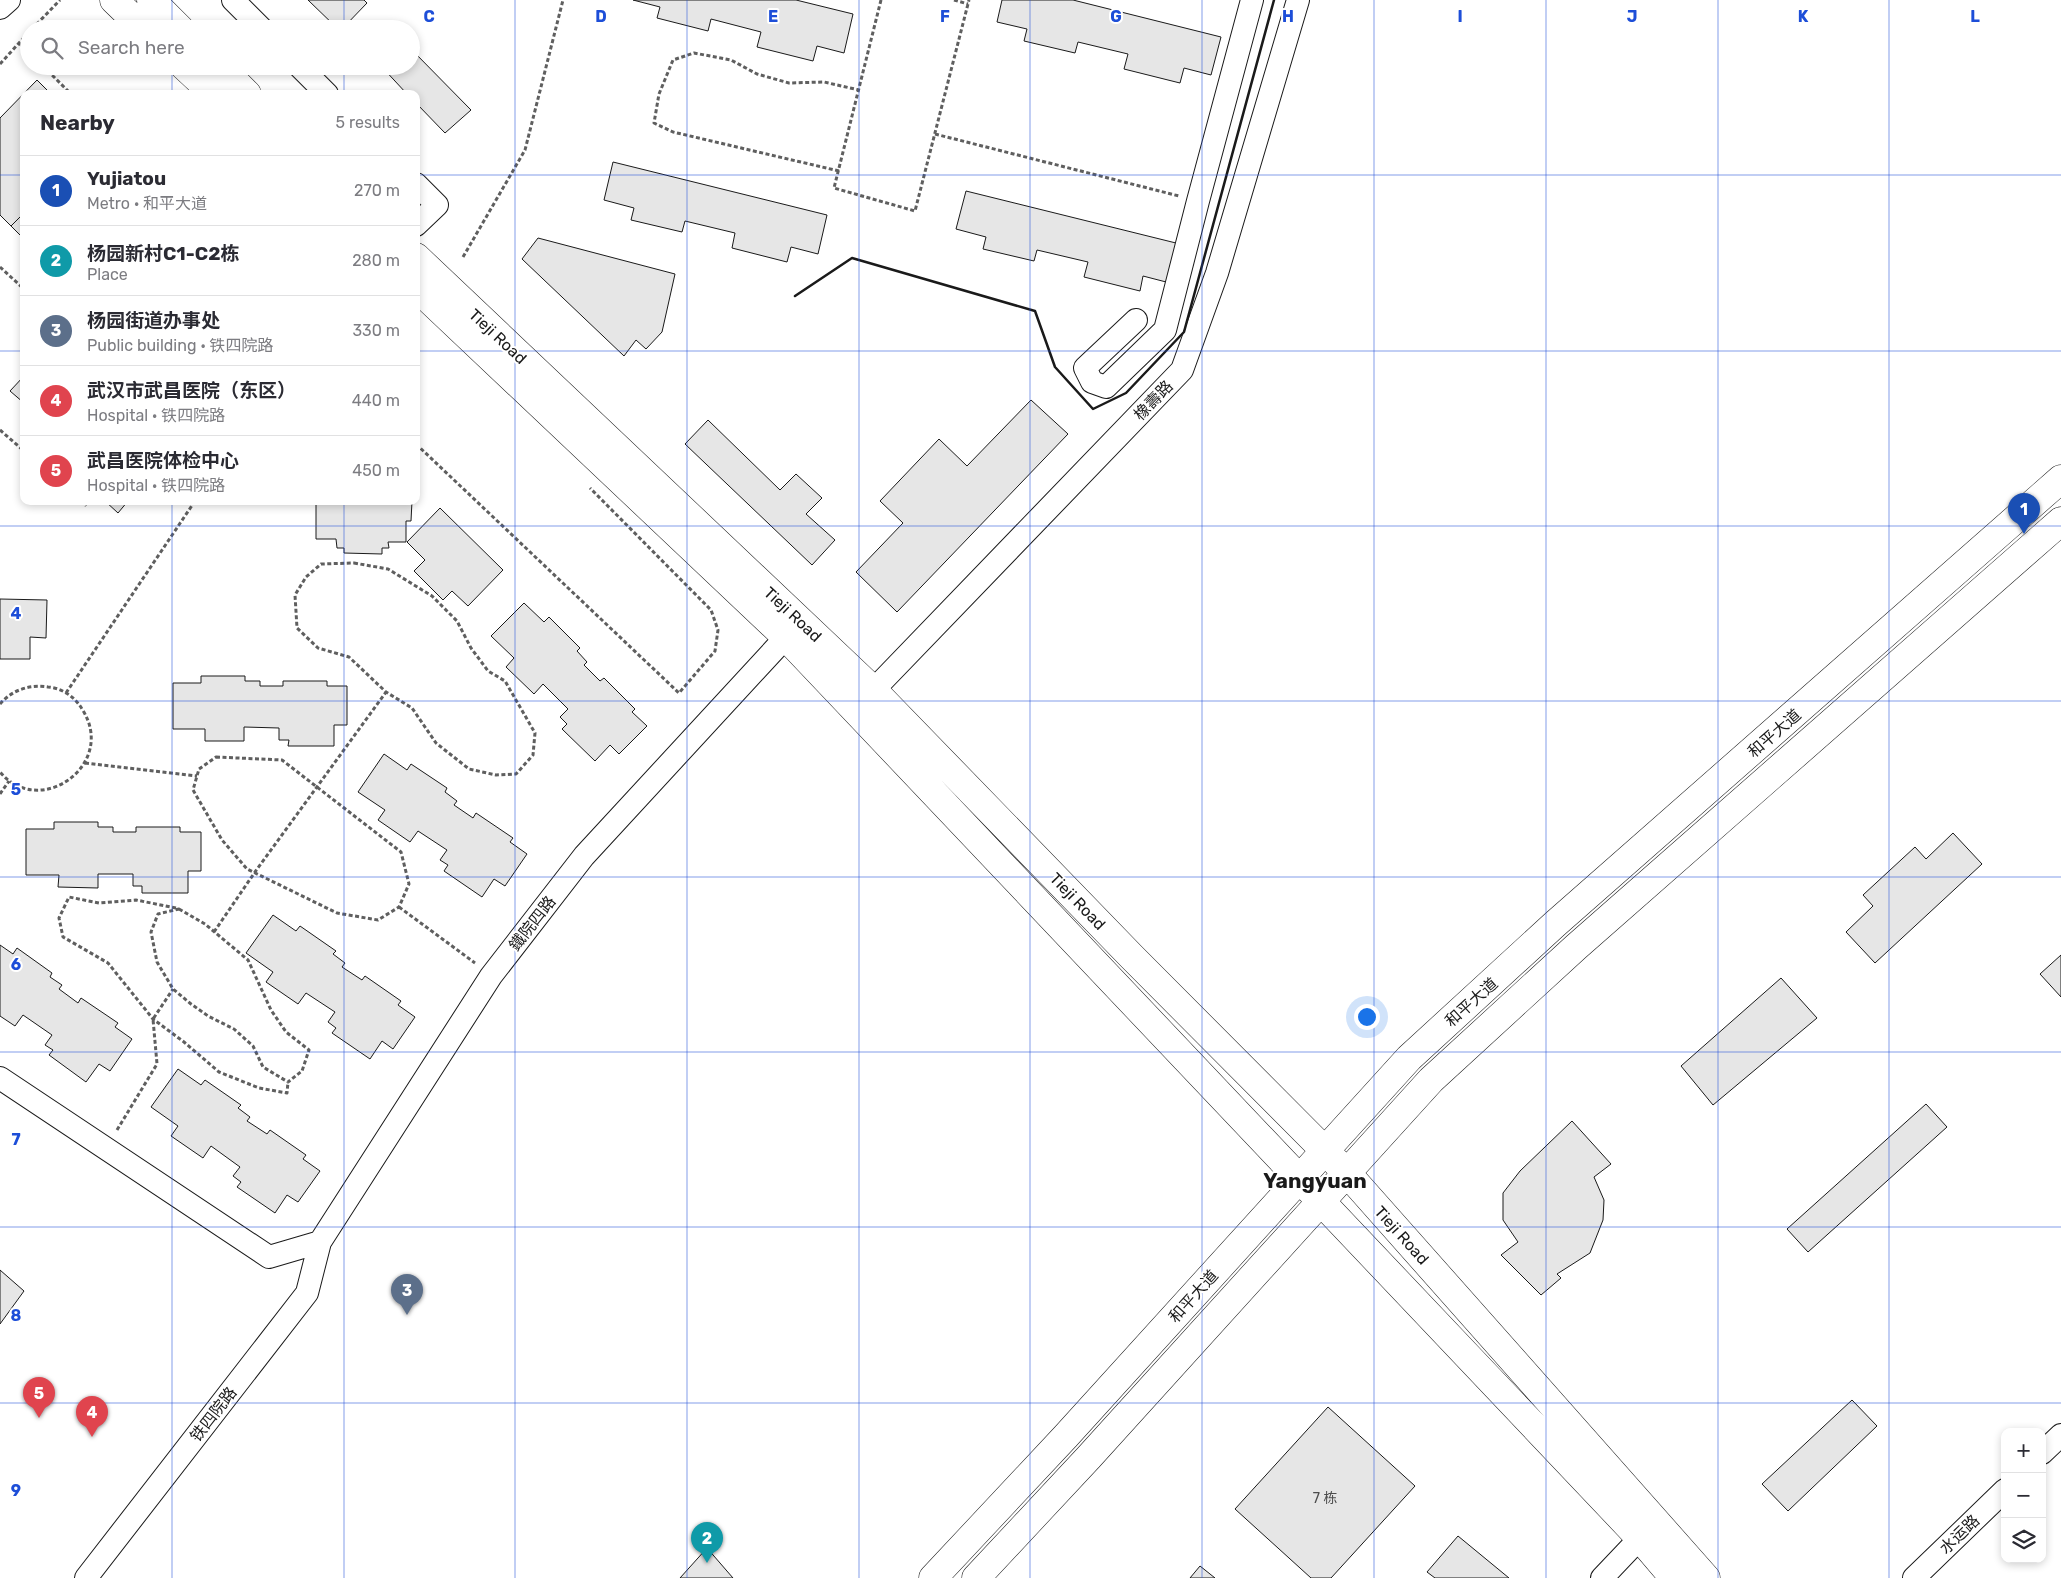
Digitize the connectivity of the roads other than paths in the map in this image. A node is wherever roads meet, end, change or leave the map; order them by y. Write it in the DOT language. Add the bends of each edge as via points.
graph roads {
  1 [pos="9,0"];
  2 [pos="114,0"];
  3 [pos="150,0"];
  4 [pos="233,0"];
  5 [pos="1252,0"];
  6 [pos="1298,0"];
  7 [pos="0,8"];
  8 [pos="135,20"];
  9 [pos="171,20"];
  10 [pos="253,20"];
  11 [pos="194,75"];
  12 [pos="228,75"];
  13 [pos="308,75"];
  14 [pos="210,90"];
  15 [pos="244,90"];
  16 [pos="322,90"];
  17 [pos="420,188"];
  18 [pos="420,221"];
  19 [pos="420,262"];
  20 [pos="420,291"];
  21 [pos="1136,320"];
  22 [pos="2061,479"];
  23 [pos="2061,521"];
  24 [pos="786,637"];
  25 [pos="864,700"];
  26 [pos="0,1078"];
  27 [pos="1325,1150"];
  28 [pos="1347,1173"];
  29 [pos="1300,1178"];
  30 [pos="1322,1200"];
  31 [pos="320,1242"];
  32 [pos="2061,1435"];
  33 [pos="2046,1449"];
  34 [pos="2001,1494"];
  35 [pos="1640,1538"];
  36 [pos="86,1578"];
  37 [pos="934,1578"];
  38 [pos="976,1578"];
  39 [pos="1602,1578"];
  40 [pos="1674,1578"];
  41 [pos="1706,1578"];
  42 [pos="1914,1578"];
  1 -- 7 [label="street"];
  2 -- 8 [label="main road"];
  3 -- 9 [label="main road"];
  4 -- 10 [label="street"];
  5 -- 21 [label="street" via="1166,330 1106,387 1092,382 1085,368"];
  6 -- 25 [label="street, 橡壽路" via="1217,273 1182,370"];
  11 -- 14 [label="main road"];
  12 -- 15 [label="main road"];
  13 -- 16 [label="street"];
  17 -- 18 [label="street" via="438,205"];
  19 -- 25 [label="main road, Tieji Road"];
  20 -- 24 [label="main road, Tieji Road"];
  22 -- 27 [label="main road, 和平大道" via="1555,924 1408,1058"];
  23 -- 28 [label="main road, 和平大道" via="1576,947 1431,1080"];
  24 -- 25 [label="main road, Tieji Road"];
  24 -- 31 [label="street, 鐵院四路" via="584,856 491,976"];
  25 -- 27 [label="main road, Tieji Road" via="1132,957"];
  25 -- 29 [label="main road, Tieji Road"];
  26 -- 31 [label="street" via="269,1257"];
  27 -- 28 [label="main road, Tieji Road"];
  27 -- 29 [label="main road, 和平大道"];
  28 -- 30 [label="main road, 和平大道"];
  28 -- 41 [label="main road, Tieji Road"];
  29 -- 30 [label="main road, Tieji Road"];
  29 -- 37 [label="main road, 和平大道"];
  30 -- 35 [label="main road, Tieji Road"];
  30 -- 38 [label="main road, 和平大道"];
  31 -- 36 [label="street, 铁四院路" via="307,1293"];
  32 -- 33 [label="street"];
  34 -- 42 [label="street, 水运路"];
  35 -- 39 [label="street"];
  35 -- 40 [label="main road, Tieji Road"];
}
